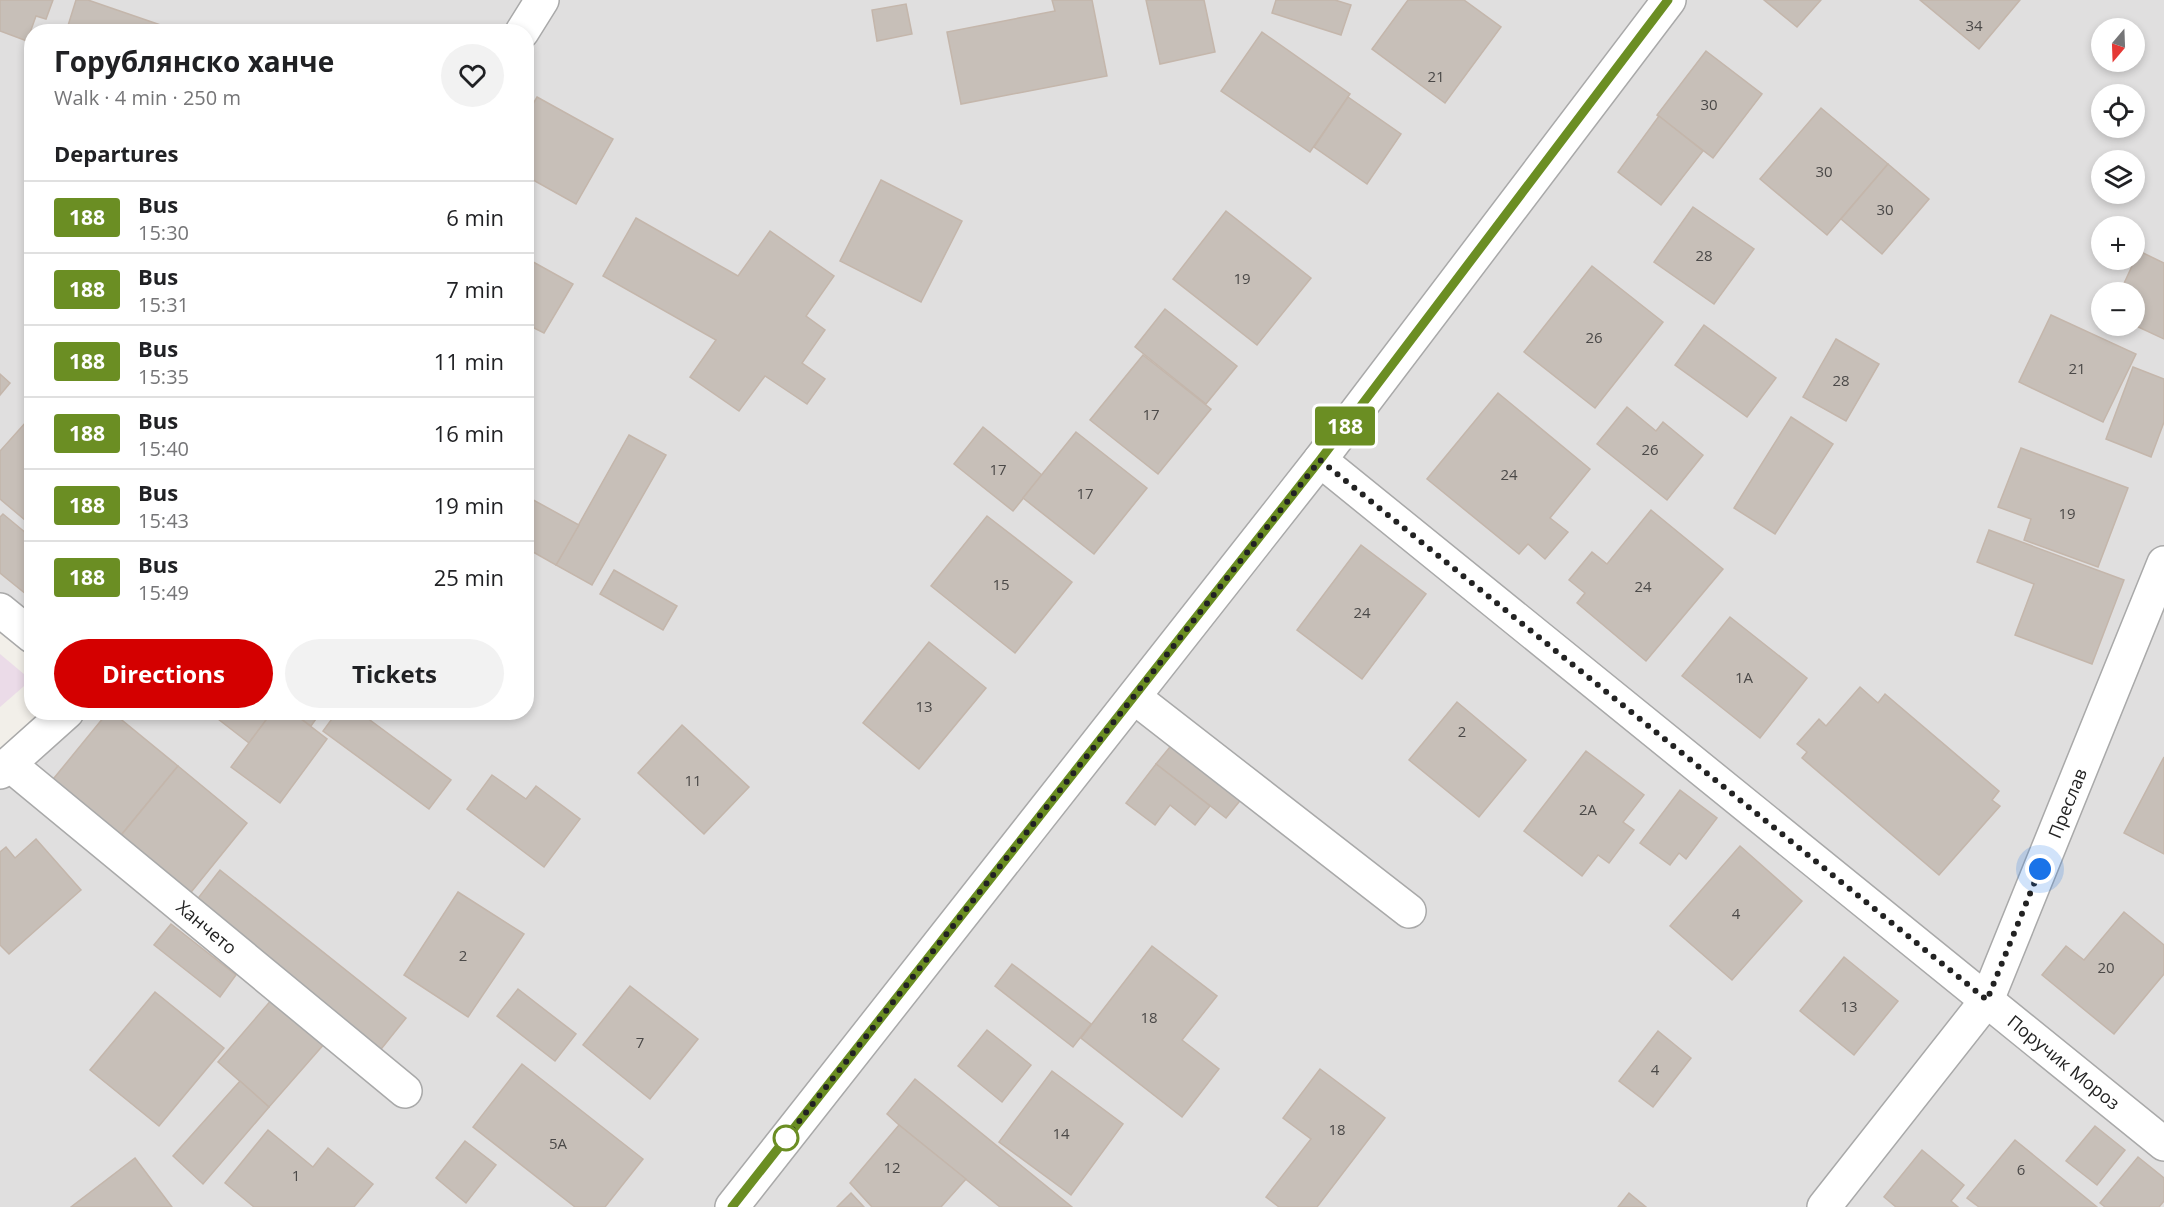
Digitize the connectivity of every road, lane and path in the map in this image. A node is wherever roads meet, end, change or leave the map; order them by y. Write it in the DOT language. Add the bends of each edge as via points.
graph roads {
  1 [pos="542,0"];
  2 [pos="1668,0"];
  3 [pos="527,24"];
  4 [pos="1320,460"];
  5 [pos="2164,563"];
  6 [pos="0,610"];
  7 [pos="24,630"];
  8 [pos="1134,697"];
  9 [pos="58,720"];
  10 [pos="4,768"];
  11 [pos="1409,911"];
  12 [pos="1987,1000"];
  13 [pos="405,1091"];
  14 [pos="2164,1144"];
  15 [pos="732,1207"];
  16 [pos="1824,1207"];
  1 -- 3 [label="street"];
  2 -- 4 [label="street"];
  4 -- 8 [label="street"];
  4 -- 12 [label="street, Поручик Мороз"];
  5 -- 12 [label="street, Преслав"];
  6 -- 7 [label="street"];
  8 -- 11 [label="street"];
  8 -- 15 [label="street"];
  9 -- 10 [label="street"];
  10 -- 13 [label="street, Ханчето"];
  12 -- 14 [label="street, Поручик Мороз"];
  12 -- 16 [label="street, Преслав"];
}
